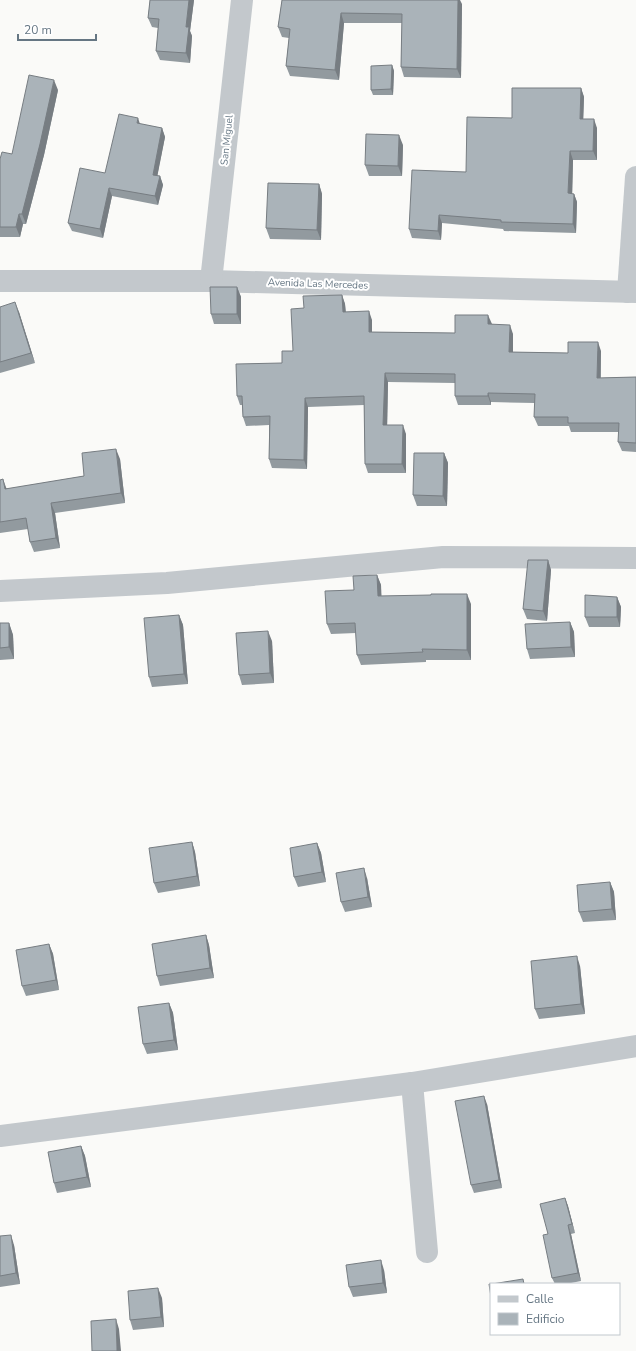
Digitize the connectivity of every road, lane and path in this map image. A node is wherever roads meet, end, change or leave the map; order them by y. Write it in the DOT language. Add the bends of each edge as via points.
graph roads {
  1 [pos="242,0"];
  2 [pos="636,177"];
  3 [pos="0,281"];
  4 [pos="211,281"];
  5 [pos="632,292"];
  6 [pos="636,558"];
  7 [pos="0,592"];
  8 [pos="636,1046"];
  9 [pos="412,1083"];
  10 [pos="0,1136"];
  11 [pos="427,1252"];
  1 -- 4 [label="street, San Miguel"];
  2 -- 5 [label="street"];
  3 -- 4 [label="street, Avenida Las Mercedes"];
  4 -- 5 [label="street, Avenida Las Mercedes"];
  6 -- 7 [label="street" via="443,557 167,583"];
  8 -- 9 [label="street"];
  9 -- 10 [label="street"];
  9 -- 11 [label="street"];
}
